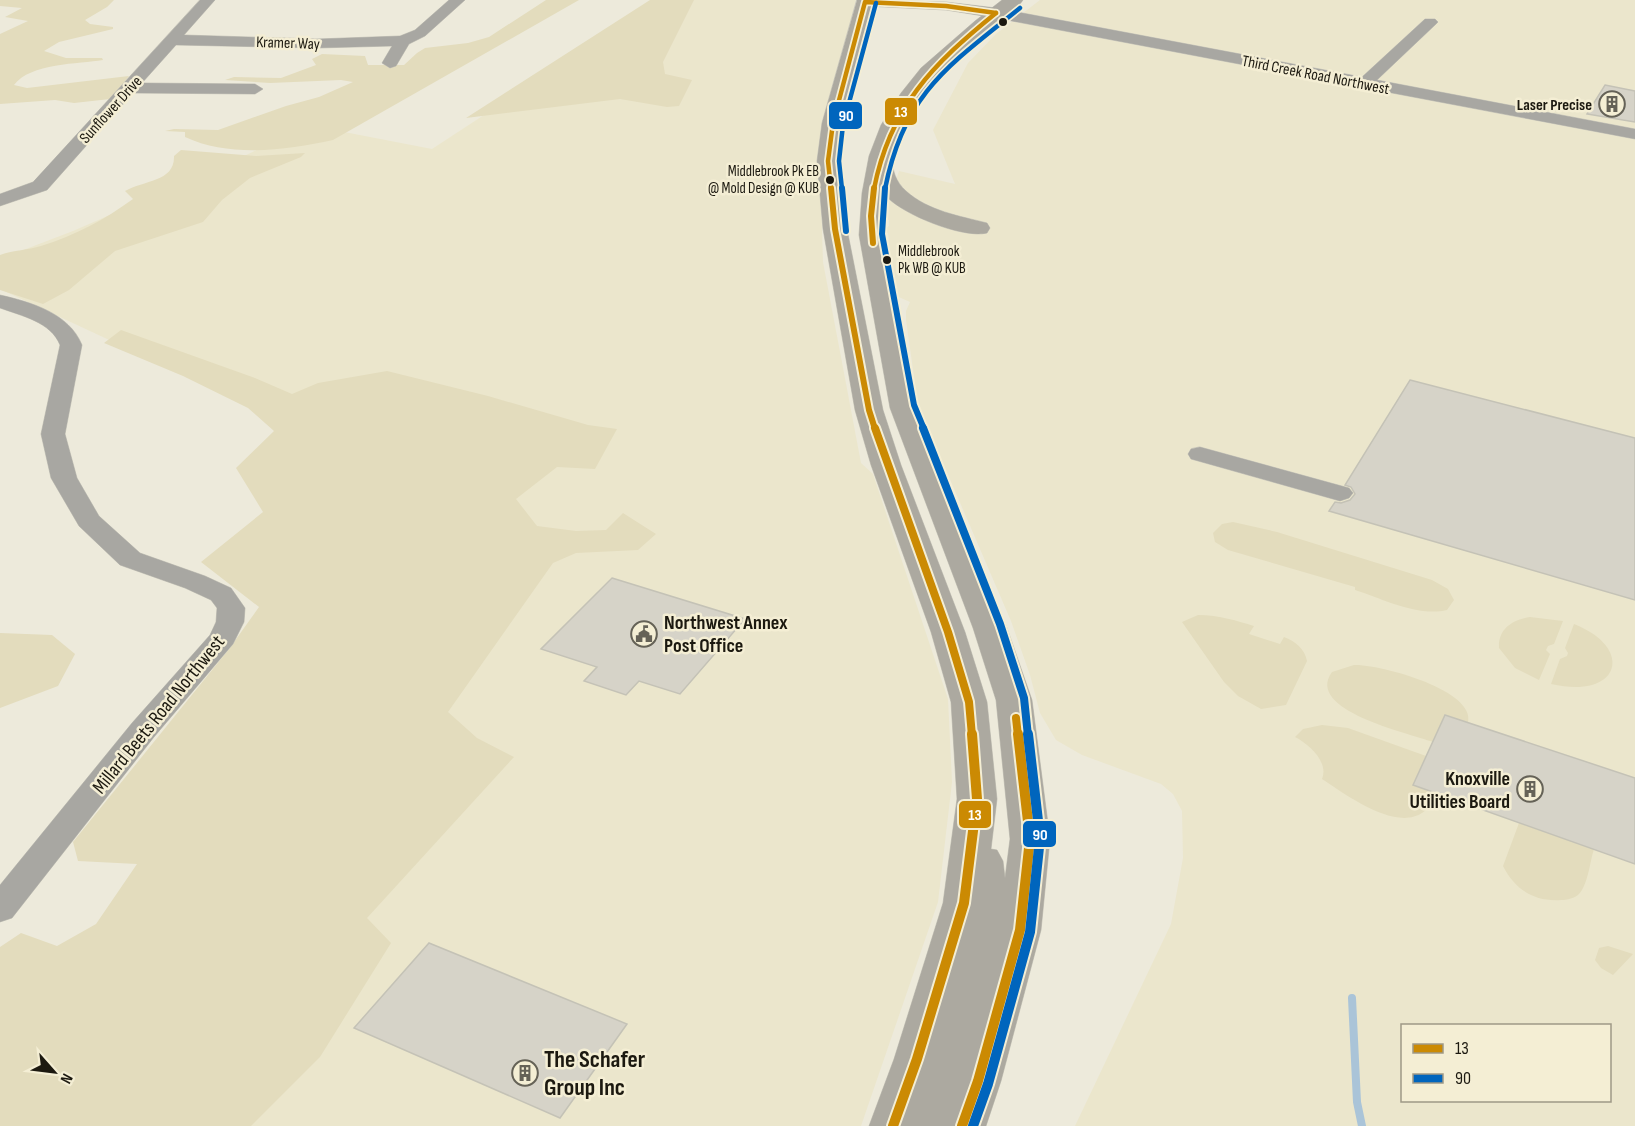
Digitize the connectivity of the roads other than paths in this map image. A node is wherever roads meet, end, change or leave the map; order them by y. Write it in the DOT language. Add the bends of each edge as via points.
graph roads {
  1 [pos="208,0"];
  2 [pos="458,0"];
  3 [pos="1014,0"];
  4 [pos="866,1"];
  5 [pos="996,13"];
  6 [pos="1430,22"];
  7 [pos="173,40"];
  8 [pos="403,41"];
  9 [pos="390,63"];
  10 [pos="1365,83"];
  11 [pos="130,88"];
  12 [pos="255,90"];
  13 [pos="1635,134"];
  14 [pos="881,155"];
  15 [pos="0,200"];
  16 [pos="978,228"];
  17 [pos="0,301"];
  18 [pos="1200,454"];
  19 [pos="1340,494"];
  20 [pos="977,799"];
  21 [pos="0,909"];
  22 [pos="893,1126"];
  23 [pos="924,1126"];
  24 [pos="962,1126"];
  1 -- 7 [label="street, Sunflower Drive"];
  2 -- 8 [label="street" via="420,33"];
  3 -- 5 [label="main road"];
  4 -- 5 [label="street, Third Creek Road Northwest"];
  4 -- 20 [label="main road" via="833,124 828,161 835,229 868,410 948,632 969,702"];
  5 -- 10 [label="street, Third Creek Road Northwest"];
  5 -- 14 [label="main road" via="956,44 905,101 886,135"];
  6 -- 10 [label="street"];
  7 -- 8 [label="street, Kramer Way" via="376,44"];
  7 -- 11 [label="street, Sunflower Drive"];
  8 -- 9 [label="street"];
  10 -- 13 [label="street, Third Creek Road Northwest"];
  11 -- 12 [label="street"];
  11 -- 15 [label="street, Sunflower Drive" via="40,186"];
  14 -- 16 [label="main road" via="887,181 906,200 932,214"];
  14 -- 24 [label="main road" via="874,177 871,235 904,408 1014,700 1030,839 1020,930"];
  17 -- 21 [label="street, Millard Beets Road Northwest" via="64,328 70,338 53,434 64,478 88,520 130,559 204,586 220,594 231,608 223,638 143,730"];
  18 -- 19 [label="street"];
  20 -- 22 [label="main road" via="964,903"];
  20 -- 23 [label="main road" via="987,908 965,1007"];
}
